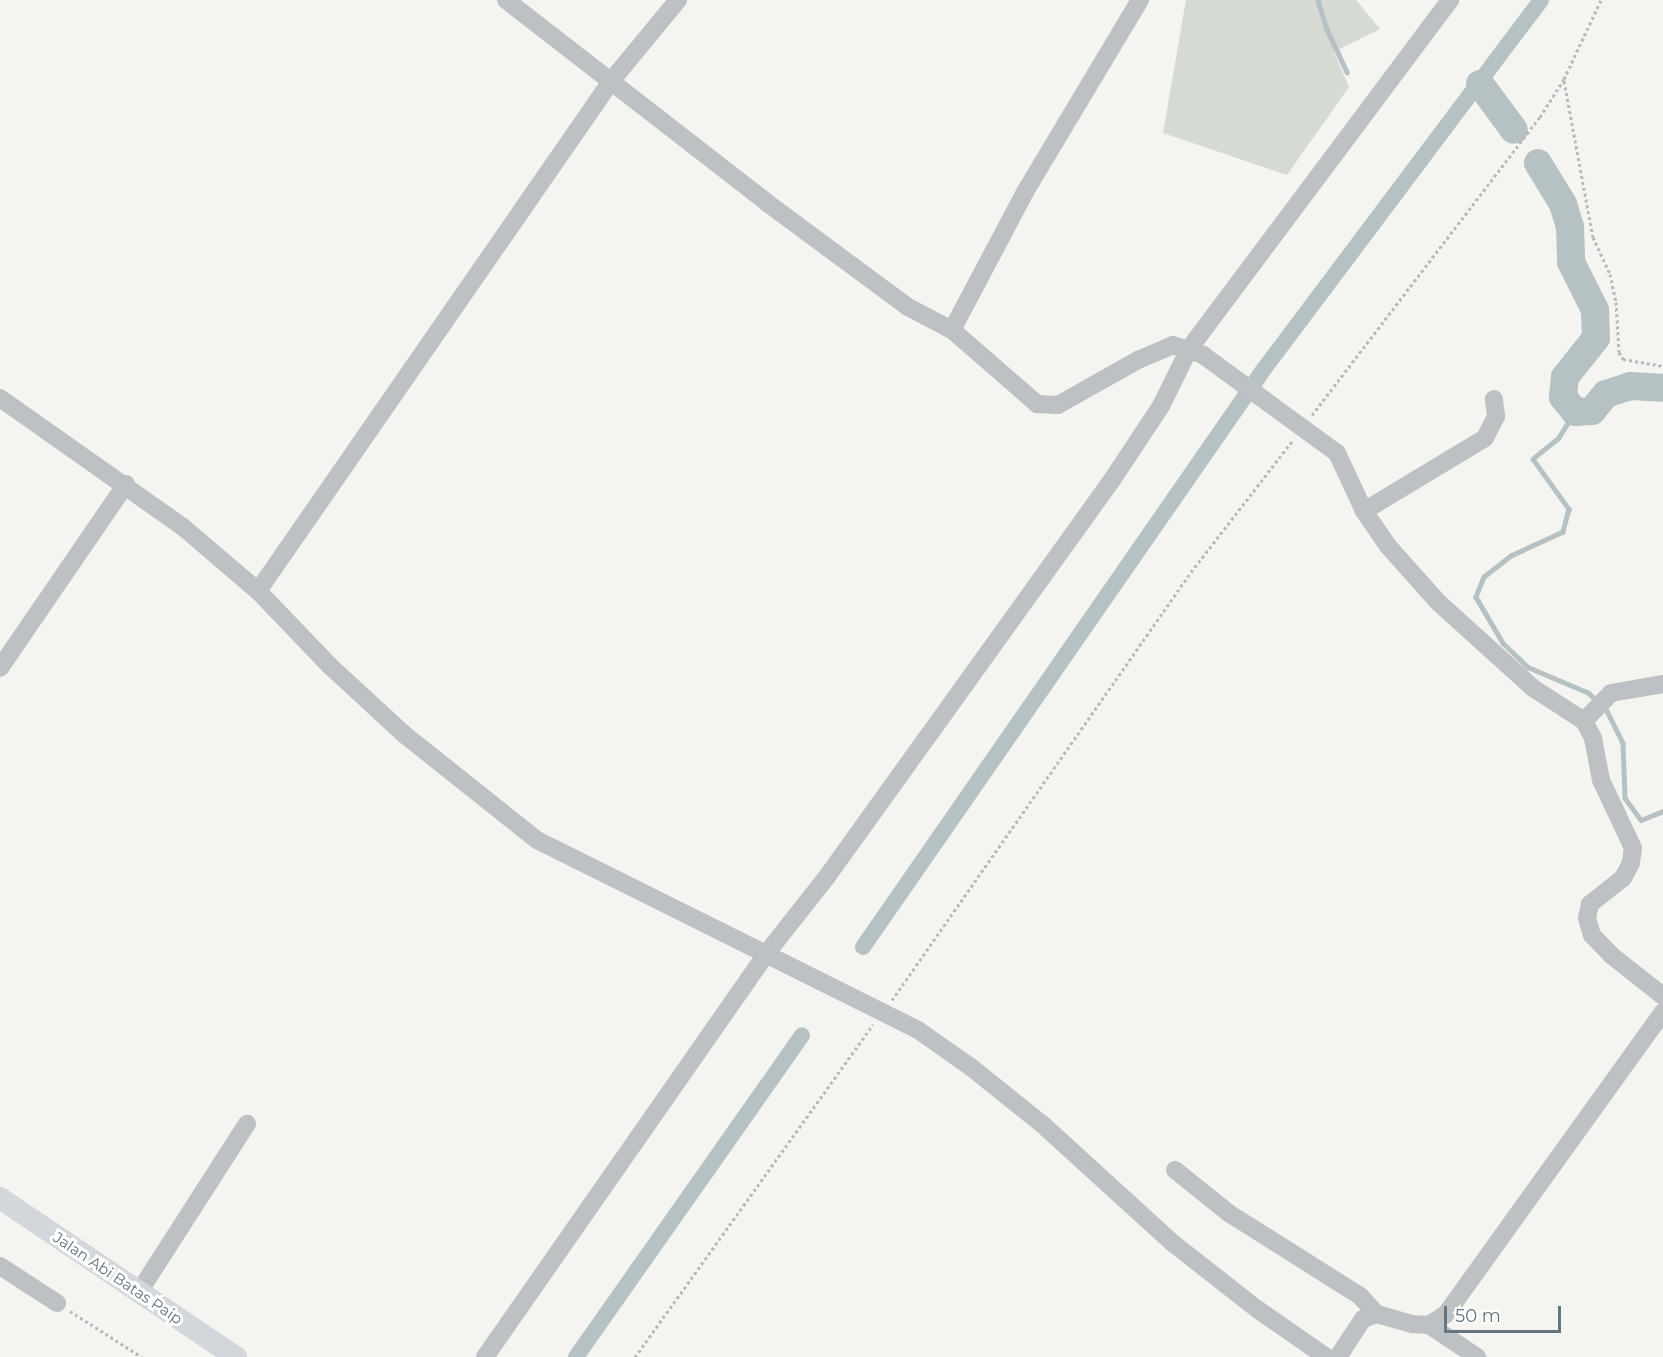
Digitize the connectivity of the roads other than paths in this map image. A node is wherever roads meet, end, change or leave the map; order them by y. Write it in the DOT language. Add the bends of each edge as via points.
graph roads {
  1 [pos="506,0"];
  2 [pos="678,0"];
  3 [pos="1140,0"];
  4 [pos="1450,0"];
  5 [pos="612,80"];
  6 [pos="952,330"];
  7 [pos="1196,352"];
  8 [pos="0,398"];
  9 [pos="1494,399"];
  10 [pos="126,484"];
  11 [pos="1364,511"];
  12 [pos="258,591"];
  13 [pos="0,668"];
  14 [pos="1663,684"];
  15 [pos="1587,718"];
  16 [pos="766,954"];
  17 [pos="1663,996"];
  18 [pos="1663,1012"];
  19 [pos="247,1124"];
  20 [pos="1175,1170"];
  21 [pos="0,1198"];
  22 [pos="0,1266"];
  23 [pos="139,1292"];
  24 [pos="57,1303"];
  25 [pos="1377,1314"];
  26 [pos="1429,1325"];
  27 [pos="236,1357"];
  28 [pos="485,1357"];
  29 [pos="1326,1357"];
  30 [pos="1338,1357"];
  31 [pos="1477,1357"];
  1 -- 5 [label="street"];
  2 -- 5 [label="street"];
  3 -- 6 [label="street" via="1025,192"];
  4 -- 7 [label="street"];
  5 -- 6 [label="street" via="908,307"];
  5 -- 12 [label="street"];
  6 -- 7 [label="street" via="1027,397 1047,406 1058,405 1163,348 1173,345"];
  7 -- 11 [label="street" via="1337,453"];
  7 -- 16 [label="street" via="1112,480 826,878"];
  8 -- 10 [label="street"];
  9 -- 11 [label="street" via="1496,416 1485,438"];
  10 -- 12 [label="street"];
  10 -- 13 [label="street"];
  11 -- 15 [label="street" via="1388,546 1439,603 1533,688"];
  12 -- 16 [label="street" via="330,666 405,735 537,840"];
  14 -- 15 [label="street" via="1611,693"];
  15 -- 17 [label="street" via="1605,790 1633,848 1623,878 1590,904 1587,918 1592,934 1611,955"];
  16 -- 28 [label="street"];
  16 -- 29 [label="street" via="883,1012 972,1068 1064,1143 1174,1244"];
  18 -- 26 [label="street" via="1446,1314"];
  19 -- 23 [label="street"];
  20 -- 25 [label="street" via="1230,1214 1360,1296"];
  21 -- 23 [label="main road, Jalan Abi Batas Paip"];
  22 -- 24 [label="street"];
  23 -- 27 [label="main road, Jalan Abi Batas Paip"];
  25 -- 26 [label="street"];
  25 -- 30 [label="street" via="1363,1319"];
  26 -- 31 [label="street"];
}
